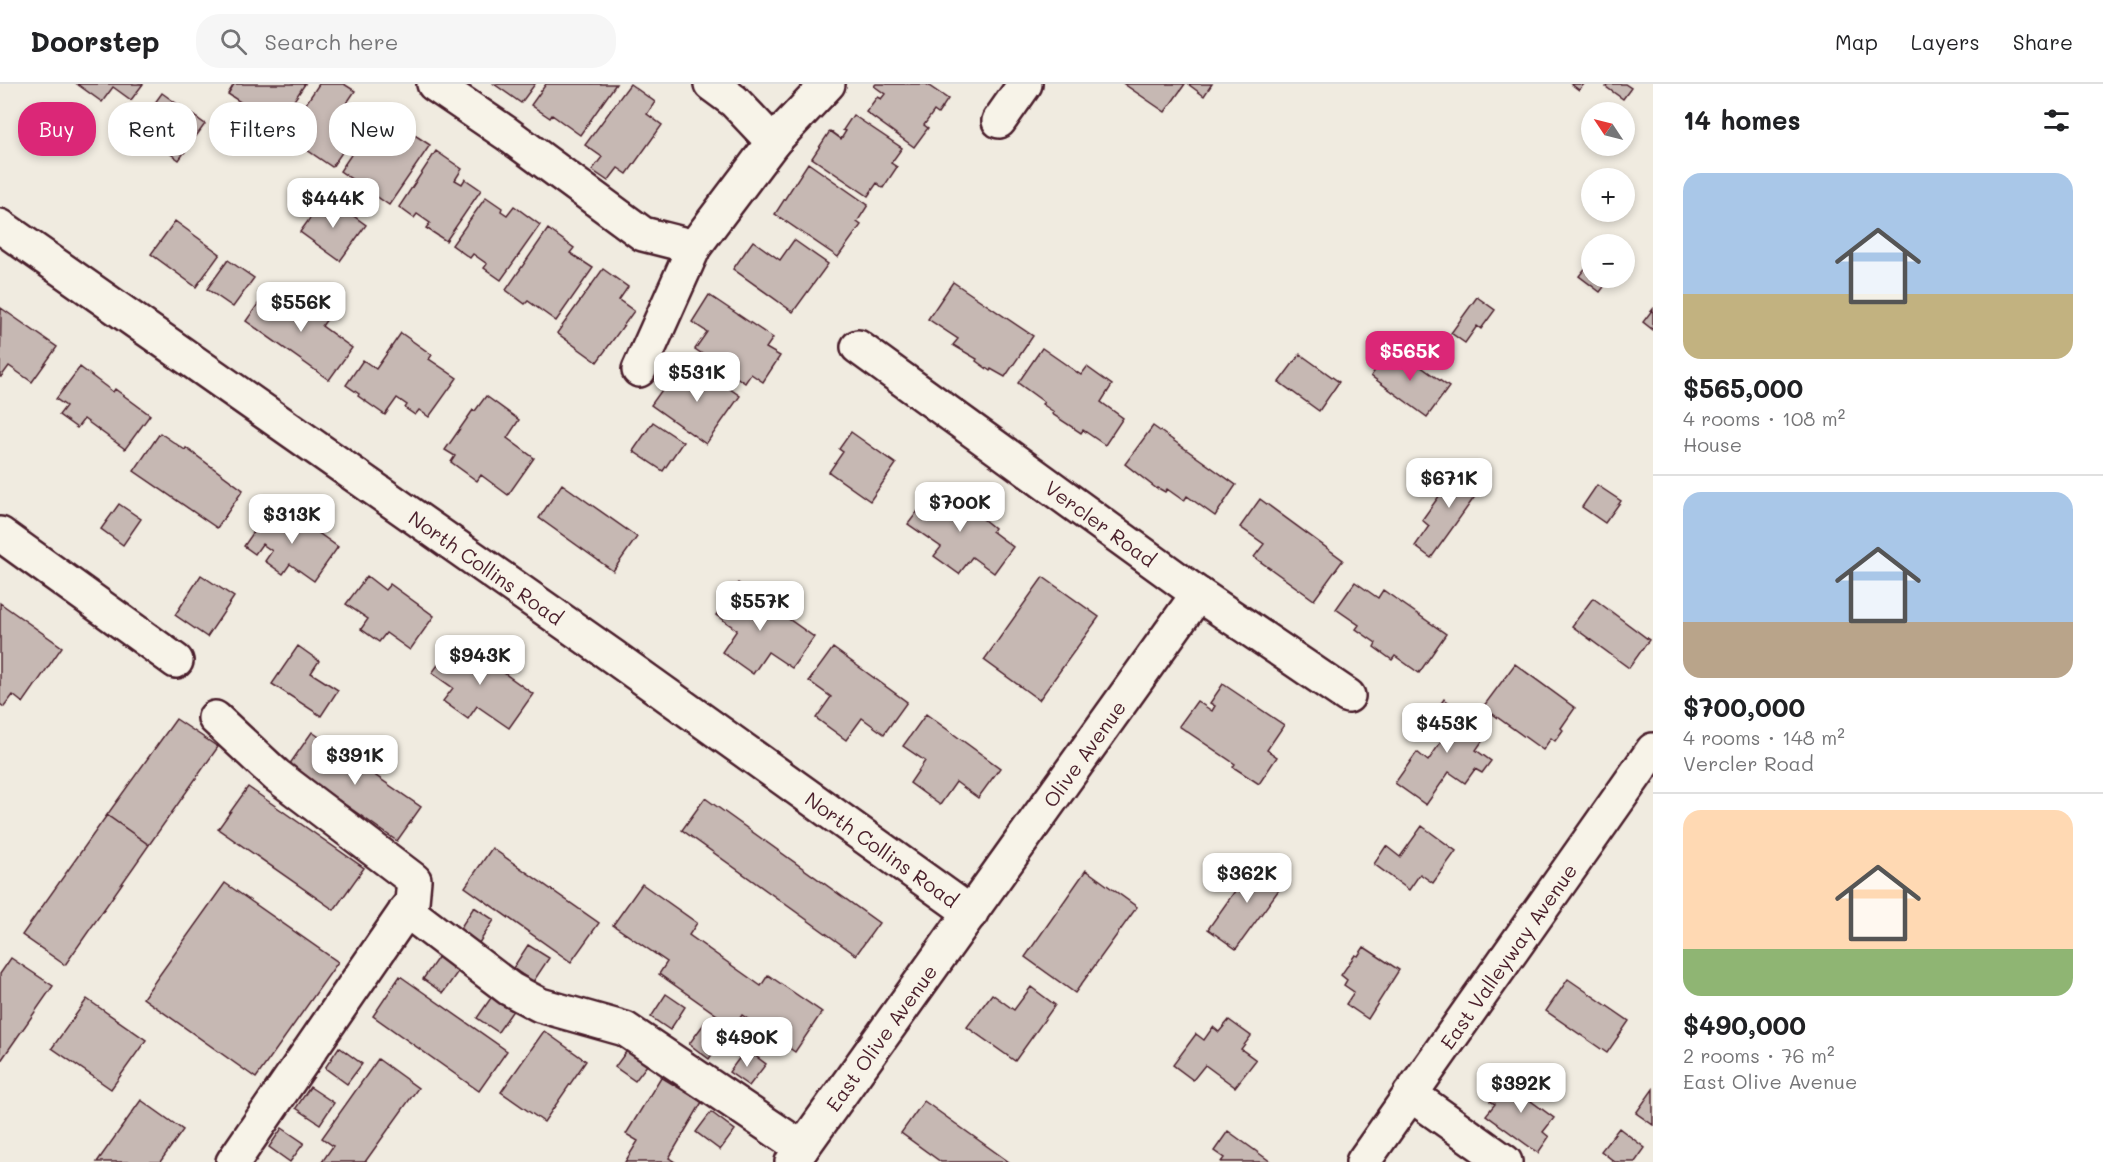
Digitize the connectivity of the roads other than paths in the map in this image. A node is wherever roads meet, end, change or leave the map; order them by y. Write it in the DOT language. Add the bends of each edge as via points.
graph roads {
  1 [pos="434,84"];
  2 [pos="711,84"];
  3 [pos="828,84"];
  4 [pos="1025,84"];
  5 [pos="999,121"];
  6 [pos="773,142"];
  7 [pos="0,226"];
  8 [pos="694,247"];
  9 [pos="858,347"];
  10 [pos="639,370"];
  11 [pos="0,534"];
  12 [pos="1198,594"];
  13 [pos="176,661"];
  14 [pos="1348,696"];
  15 [pos="215,718"];
  16 [pos="1653,750"];
  17 [pos="406,910"];
  18 [pos="971,913"];
  19 [pos="1410,1094"];
  20 [pos="797,1155"];
  21 [pos="233,1162"];
  22 [pos="1363,1162"];
  23 [pos="1505,1162"];
  1 -- 8 [label="street" via="643,234"];
  2 -- 6 [label="street" via="734,101"];
  3 -- 6 [label="street"];
  4 -- 5 [label="street"];
  6 -- 8 [label="street"];
  7 -- 18 [label="street, North Collins Road"];
  8 -- 10 [label="street"];
  9 -- 12 [label="street, Vercler Road"];
  11 -- 13 [label="street"];
  12 -- 14 [label="street, Vercler Road"];
  12 -- 18 [label="street, Olive Avenue"];
  15 -- 17 [label="street" via="276,776 414,880 412,902"];
  16 -- 19 [label="street, East Valleyway Avenue"];
  17 -- 20 [label="street" via="510,989 540,1005 625,1029"];
  17 -- 21 [label="street"];
  18 -- 20 [label="street, East Olive Avenue"];
  19 -- 22 [label="street, East Valleyway Avenue"];
  19 -- 23 [label="street"];
}
